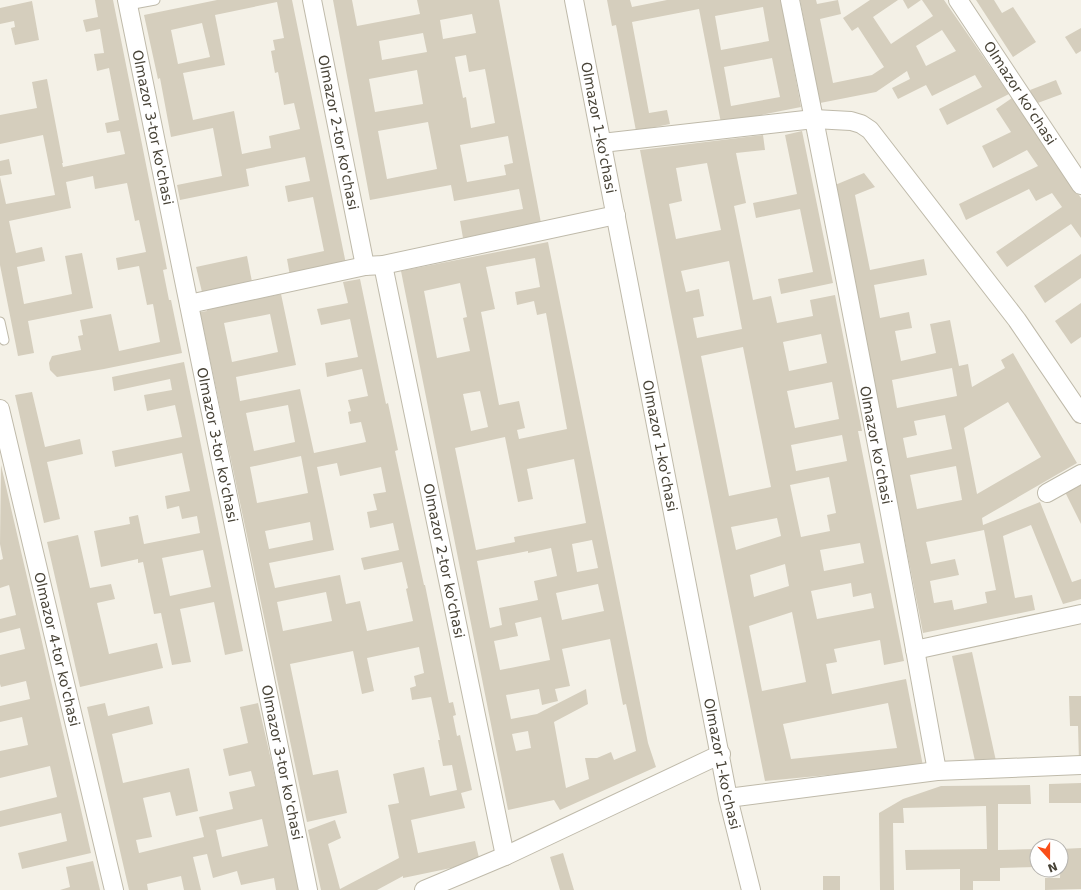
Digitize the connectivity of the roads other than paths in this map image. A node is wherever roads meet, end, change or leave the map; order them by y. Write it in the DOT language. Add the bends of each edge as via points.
graph roads {
  1 [pos="155,0"];
  2 [pos="312,0"];
  3 [pos="574,0"];
  4 [pos="790,0"];
  5 [pos="958,0"];
  6 [pos="128,3"];
  7 [pos="814,119"];
  8 [pos="602,143"];
  9 [pos="1081,185"];
  10 [pos="616,215"];
  11 [pos="383,265"];
  12 [pos="365,266"];
  13 [pos="189,304"];
  14 [pos="0,322"];
  15 [pos="4,340"];
  16 [pos="0,409"];
  17 [pos="1081,414"];
  18 [pos="1081,474"];
  19 [pos="1047,493"];
  20 [pos="1081,614"];
  21 [pos="915,650"];
  22 [pos="721,754"];
  23 [pos="1081,765"];
  24 [pos="937,771"];
  25 [pos="728,798"];
  26 [pos="505,856"];
  27 [pos="114,890"];
  28 [pos="308,890"];
  29 [pos="424,890"];
  30 [pos="751,890"];
  1 -- 6 [label="lane"];
  2 -- 12 [label="street, Olmazor 2-tor ko'chasi"];
  3 -- 8 [label="street, Olmazor 1-ko'chasi"];
  4 -- 7 [label="street, Olmazor koʻchasi"];
  5 -- 9 [label="street, Olmazor koʻchasi"];
  6 -- 13 [label="street, Olmazor 3-tor ko'chasi"];
  7 -- 8 [label="street"];
  7 -- 17 [label="street" via="852,121 870,130 1017,320"];
  7 -- 21 [label="street, Olmazor koʻchasi"];
  8 -- 10 [label="street, Olmazor 1-ko'chasi"];
  10 -- 11 [label="street"];
  10 -- 22 [label="street, Olmazor 1-ko'chasi"];
  11 -- 12 [label="street"];
  11 -- 26 [label="street, Olmazor 2-tor ko'chasi"];
  12 -- 13 [label="street"];
  13 -- 28 [label="street, Olmazor 3-tor ko'chasi"];
  14 -- 15 [label="lane"];
  16 -- 27 [label="street, Olmazor 4-tor ko'chasi"];
  18 -- 19 [label="street"];
  20 -- 21 [label="street"];
  21 -- 24 [label="street, Olmazor koʻchasi"];
  22 -- 25 [label="street, Olmazor 1-ko'chasi"];
  22 -- 26 [label="street"];
  23 -- 24 [label="street"];
  24 -- 25 [label="street"];
  25 -- 30 [label="street, Olmazor 1-ko'chasi"];
  26 -- 29 [label="street"];
}
